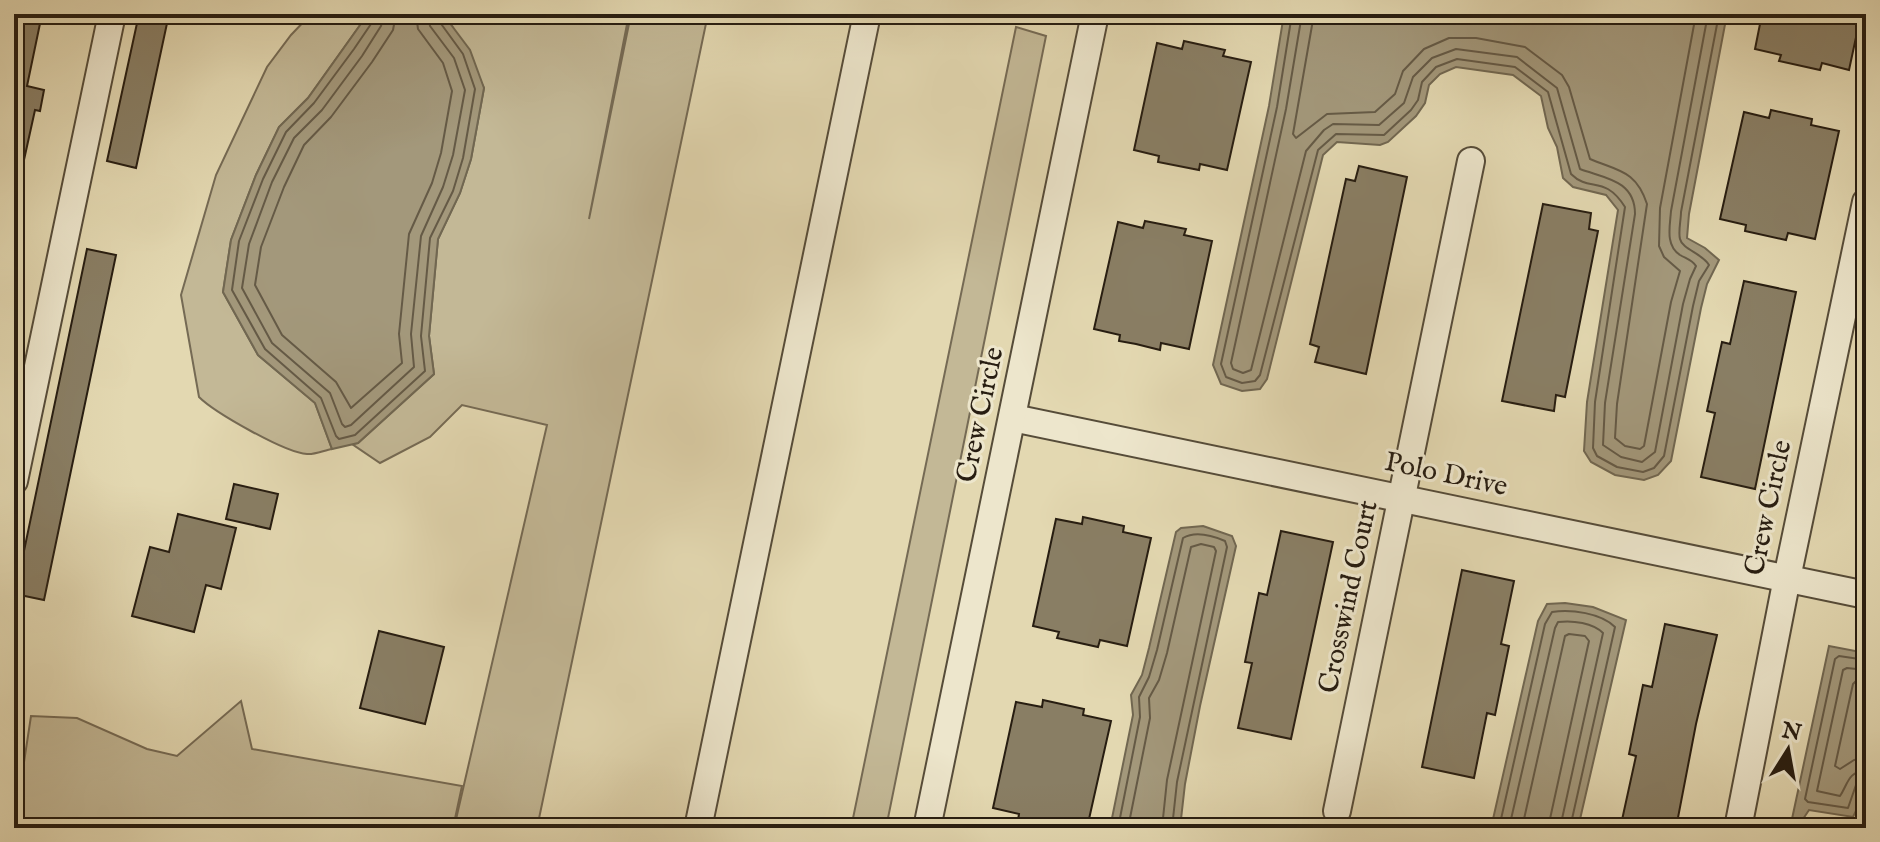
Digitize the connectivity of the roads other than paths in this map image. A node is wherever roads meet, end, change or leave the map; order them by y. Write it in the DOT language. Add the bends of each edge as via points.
graph roads {
  1 [pos="112,14"];
  2 [pos="867,14"];
  3 [pos="1095,14"];
  4 [pos="1471,161"];
  5 [pos="1866,202"];
  6 [pos="1013,418"];
  7 [pos="14,481"];
  8 [pos="1402,499"];
  9 [pos="1787,578"];
  10 [pos="1866,595"];
  11 [pos="1337,811"];
  12 [pos="698,828"];
  13 [pos="927,828"];
  14 [pos="1738,828"];
  1 -- 7 [label="street"];
  2 -- 12 [label="street"];
  3 -- 6 [label="street, Crew Circle"];
  4 -- 8 [label="street, Crosswind Court"];
  5 -- 9 [label="street, Crew Circle"];
  6 -- 8 [label="street, Polo Drive"];
  6 -- 13 [label="street, Crew Circle"];
  8 -- 9 [label="street, Polo Drive"];
  8 -- 11 [label="street, Crosswind Court"];
  9 -- 10 [label="street, Polo Drive"];
  9 -- 14 [label="street, Crew Circle"];
}
